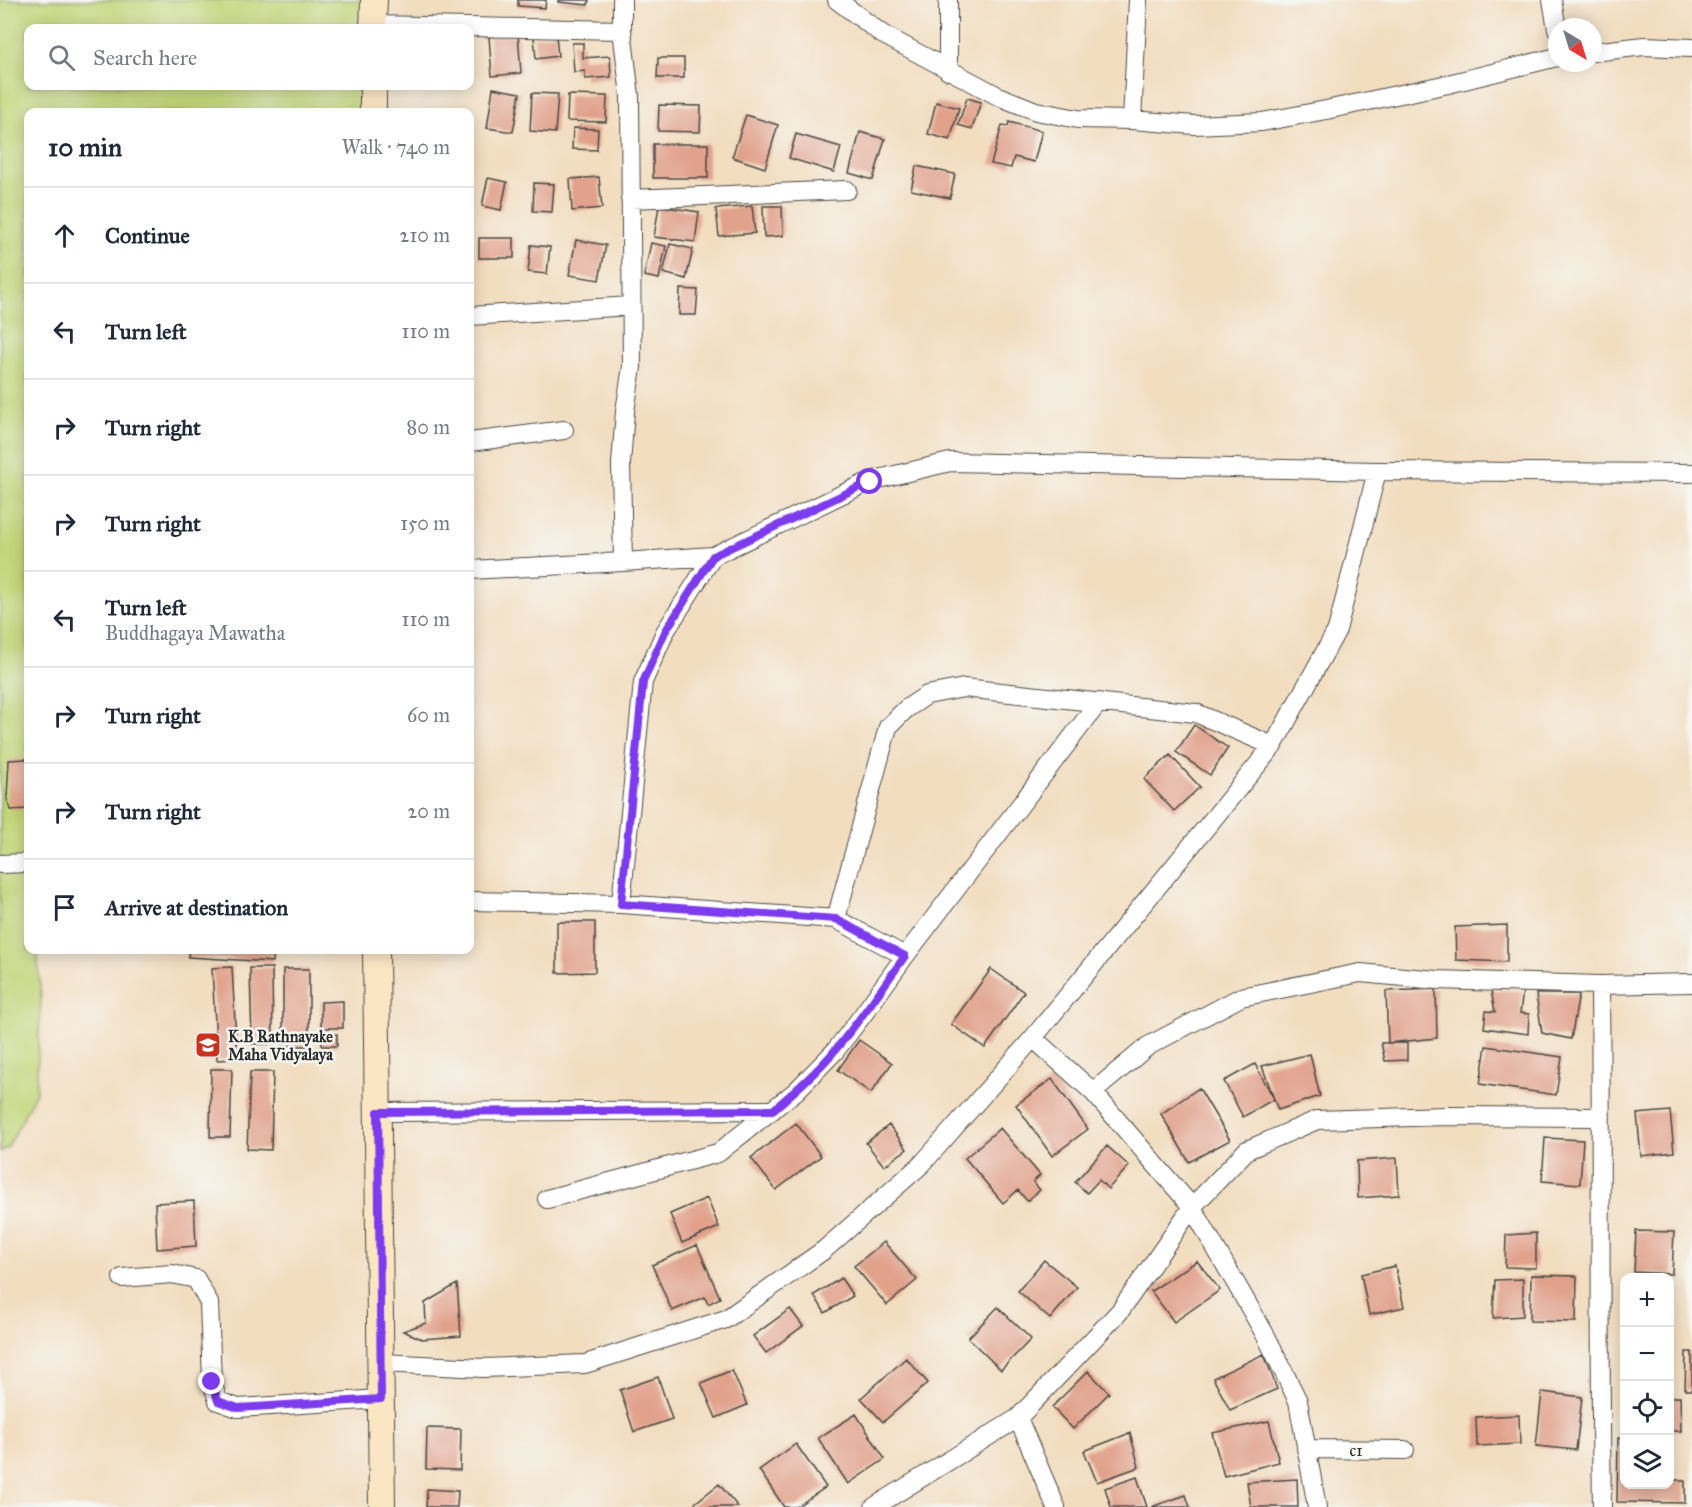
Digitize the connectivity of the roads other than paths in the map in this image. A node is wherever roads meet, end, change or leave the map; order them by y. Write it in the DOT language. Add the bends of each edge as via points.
graph roads {
  1 [pos="622,0"];
  2 [pos="837,0"];
  3 [pos="948,0"];
  4 [pos="1138,0"];
  5 [pos="1552,0"];
  6 [pos="374,18"];
  7 [pos="1555,18"];
  8 [pos="622,30"];
  9 [pos="1692,48"];
  10 [pos="1602,51"];
  11 [pos="1548,59"];
  12 [pos="948,71"];
  13 [pos="373,90"];
  14 [pos="373,108"];
  15 [pos="1132,120"];
  16 [pos="847,190"];
  17 [pos="630,199"];
  18 [pos="631,306"];
  19 [pos="474,316"];
  20 [pos="564,430"];
  21 [pos="474,441"];
  22 [pos="1377,471"];
  23 [pos="1692,473"];
  24 [pos="713,556"];
  25 [pos="623,562"];
  26 [pos="474,570"];
  27 [pos="1099,702"];
  28 [pos="1273,746"];
  29 [pos="24,863"];
  30 [pos="0,864"];
  31 [pos="474,902"];
  32 [pos="621,904"];
  33 [pos="836,919"];
  34 [pos="376,954"];
  35 [pos="905,956"];
  36 [pos="1692,983"];
  37 [pos="1600,985"];
  38 [pos="1033,1038"];
  39 [pos="1093,1092"];
  40 [pos="773,1110"];
  41 [pos="378,1112"];
  42 [pos="1601,1117"];
  43 [pos="547,1199"];
  44 [pos="1192,1207"];
  45 [pos="122,1278"];
  46 [pos="381,1363"];
  47 [pos="381,1399"];
  48 [pos="1018,1418"];
  49 [pos="1306,1449"];
  50 [pos="1405,1450"];
  51 [pos="382,1507"];
  52 [pos="874,1507"];
  53 [pos="1056,1507"];
  54 [pos="1317,1507"];
  55 [pos="1602,1507"];
  1 -- 8 [label="street"];
  2 -- 12 [label="street" via="882,34"];
  3 -- 12 [label="street"];
  4 -- 15 [label="street"];
  5 -- 7 [label="street"];
  6 -- 8 [label="street"];
  8 -- 17 [label="street" via="630,96"];
  9 -- 10 [label="street" via="1644,46"];
  11 -- 15 [label="street" via="1262,122 1194,125"];
  12 -- 15 [label="street" via="1036,111 1078,119"];
  13 -- 14 [label="main road"];
  16 -- 17 [label="street"];
  17 -- 18 [label="street"];
  18 -- 19 [label="street"];
  18 -- 25 [label="street" via="632,367 621,464"];
  20 -- 21 [label="street"];
  22 -- 23 [label="street"];
  22 -- 24 [label="street" via="950,462 870,482"];
  22 -- 28 [label="street" via="1337,630"];
  24 -- 25 [label="street"];
  24 -- 32 [label="street" via="665,632 643,682"];
  25 -- 26 [label="street"];
  27 -- 28 [label="street" via="1196,713"];
  27 -- 33 [label="street" via="964,688 927,695 906,709 888,727"];
  27 -- 35 [label="street"];
  28 -- 38 [label="street"];
  29 -- 30 [label="street"];
  31 -- 32 [label="street"];
  32 -- 33 [label="street"];
  33 -- 35 [label="street"];
  34 -- 41 [label="main road"];
  35 -- 40 [label="street" via="835,1051"];
  36 -- 37 [label="street"];
  37 -- 39 [label="street" via="1437,980 1360,973 1241,997 1148,1046"];
  37 -- 42 [label="street"];
  38 -- 39 [label="street"];
  38 -- 46 [label="street" via="922,1164 824,1250 726,1319 585,1364 483,1368"];
  39 -- 44 [label="street"];
  40 -- 41 [label="street"];
  40 -- 43 [label="street" via="718,1153"];
  41 -- 46 [label="main road"];
  42 -- 44 [label="street" via="1317,1120 1247,1150"];
  42 -- 55 [label="street"];
  44 -- 48 [label="street" via="1120,1311"];
  44 -- 49 [label="street" via="1266,1336 1298,1401"];
  45 -- 47 [label="street" via="172,1274 196,1279 209,1303 212,1382 218,1401 238,1408"];
  46 -- 47 [label="main road"];
  47 -- 51 [label="main road"];
  48 -- 52 [label="street"];
  48 -- 53 [label="street"];
  49 -- 50 [label="street, c1"];
  49 -- 54 [label="street"];
}
